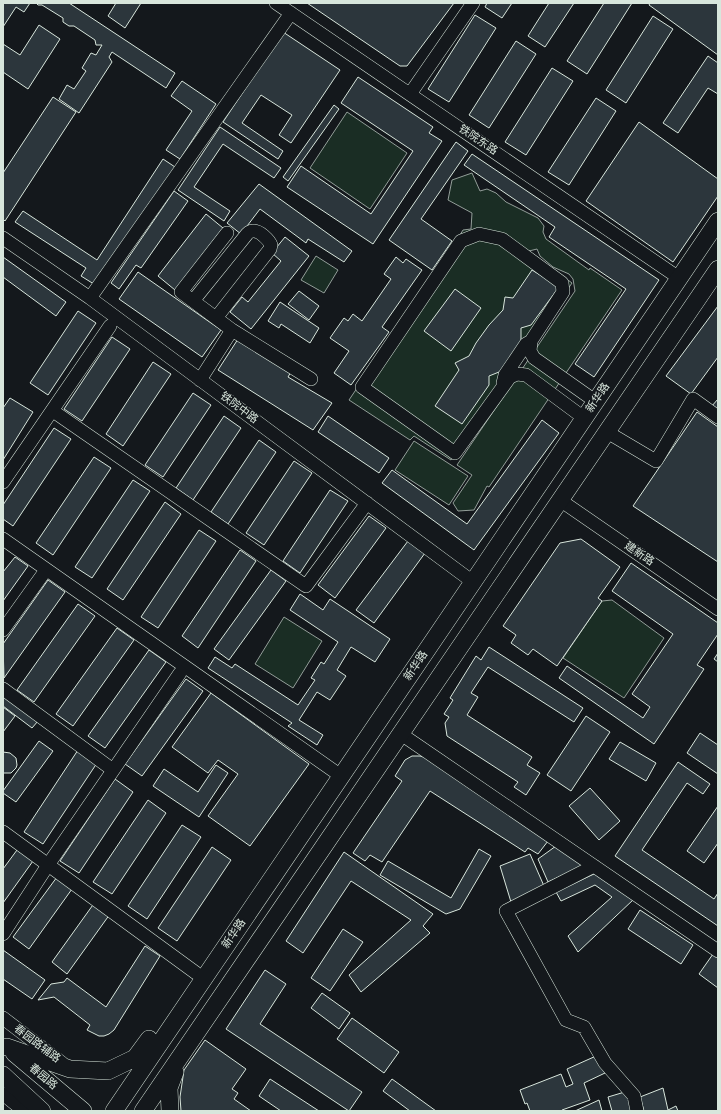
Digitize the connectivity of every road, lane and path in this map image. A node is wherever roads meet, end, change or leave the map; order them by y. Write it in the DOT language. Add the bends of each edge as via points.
graph roads {
  1 [pos="276,3"];
  2 [pos="473,3"];
  3 [pos="291,13"];
  4 [pos="410,94"];
  5 [pos="718,221"];
  6 [pos="227,233"];
  7 [pos="3,238"];
  8 [pos="718,269"];
  9 [pos="679,278"];
  10 [pos="90,298"];
  11 [pos="193,301"];
  12 [pos="216,318"];
  13 [pos="110,326"];
  14 [pos="232,330"];
  15 [pos="531,341"];
  16 [pos="311,379"];
  17 [pos="200,380"];
  18 [pos="502,388"];
  19 [pos="596,401"];
  20 [pos="53,410"];
  21 [pos="718,417"];
  22 [pos="584,418"];
  23 [pos="607,432"];
  24 [pos="3,482"];
  25 [pos="560,500"];
  26 [pos="367,503"];
  27 [pos="3,539"];
  28 [pos="46,570"];
  29 [pos="473,582"];
  30 [pos="718,609"];
  31 [pos="3,630"];
  32 [pos="180,673"];
  33 [pos="3,689"];
  34 [pos="400,734"];
  35 [pos="113,770"];
  36 [pos="341,776"];
  37 [pos="3,832"];
  38 [pos="48,865"];
  39 [pos="594,866"];
  40 [pos="3,934"];
  41 [pos="227,944"];
  42 [pos="718,951"];
  43 [pos="196,973"];
  44 [pos="3,1018"];
  45 [pos="5,1045"];
  46 [pos="182,1054"];
  47 [pos="70,1069"];
  48 [pos="3,1075"];
  49 [pos="3,1079"];
  50 [pos="3,1094"];
  51 [pos="24,1111"];
  52 [pos="27,1111"];
  53 [pos="42,1111"];
  54 [pos="83,1111"];
  55 [pos="114,1111"];
  56 [pos="143,1111"];
  57 [pos="170,1111"];
  58 [pos="637,1111"];
  1 -- 3 [label="street, 铁院东路"];
  2 -- 4 [label="street"];
  3 -- 4 [label="street, 铁院东路"];
  3 -- 10 [label="street"];
  4 -- 9 [label="street, 铁院东路"];
  5 -- 9 [label="main road, 新华路"];
  6 -- 11 [label="street" via="181,292"];
  7 -- 10 [label="street, 铁院中路"];
  8 -- 23 [label="main road"];
  9 -- 19 [label="main road, 新华路"];
  10 -- 17 [label="street, 铁院中路"];
  11 -- 12 [label="street"];
  11 -- 12 [label="street" via="247,234 255,231 270,240 270,249"];
  12 -- 14 [label="street"];
  13 -- 20 [label="street"];
  14 -- 16 [label="street"];
  14 -- 17 [label="street"];
  15 -- 18 [label="street" via="526,344 505,375"];
  15 -- 18 [label="street" via="563,292 562,283 502,239 479,234 462,241 362,386 455,453"];
  15 -- 19 [label="street" via="530,351 534,358"];
  17 -- 26 [label="street, 铁院中路"];
  18 -- 22 [label="street" via="510,376 526,375"];
  19 -- 22 [label="main road, 新华路"];
  20 -- 24 [label="street"];
  20 -- 26 [label="street" via="306,586"];
  21 -- 23 [label="street" via="694,399 656,461"];
  22 -- 29 [label="main road, 新华路"];
  23 -- 25 [label="main road"];
  25 -- 30 [label="street, 建新路"];
  25 -- 34 [label="main road"];
  26 -- 29 [label="street, 铁院中路"];
  27 -- 28 [label="street"];
  28 -- 31 [label="street"];
  28 -- 36 [label="street"];
  29 -- 36 [label="main road, 新华路"];
  32 -- 35 [label="street"];
  33 -- 35 [label="street"];
  34 -- 39 [label="street"];
  34 -- 46 [label="main road"];
  35 -- 38 [label="street"];
  36 -- 41 [label="main road, 新华路"];
  37 -- 38 [label="street"];
  38 -- 40 [label="street"];
  38 -- 43 [label="street"];
  39 -- 42 [label="street"];
  39 -- 58 [label="street" via="506,911 566,1020 584,1027 605,1063 634,1096"];
  41 -- 43 [label="main road" via="203,963"];
  41 -- 55 [label="main road, 新华路"];
  43 -- 47 [label="main road" via="135,1058 108,1071"];
  44 -- 47 [label="street, 春园路辅路"];
  45 -- 47 [label="main road"];
  45 -- 54 [label="main road, 春园路"];
  46 -- 56 [label="main road"];
  46 -- 57 [label="main road" via="169,1088"];
  48 -- 53 [label="main road"];
  49 -- 52 [label="main road"];
  50 -- 51 [label="street"];
}
